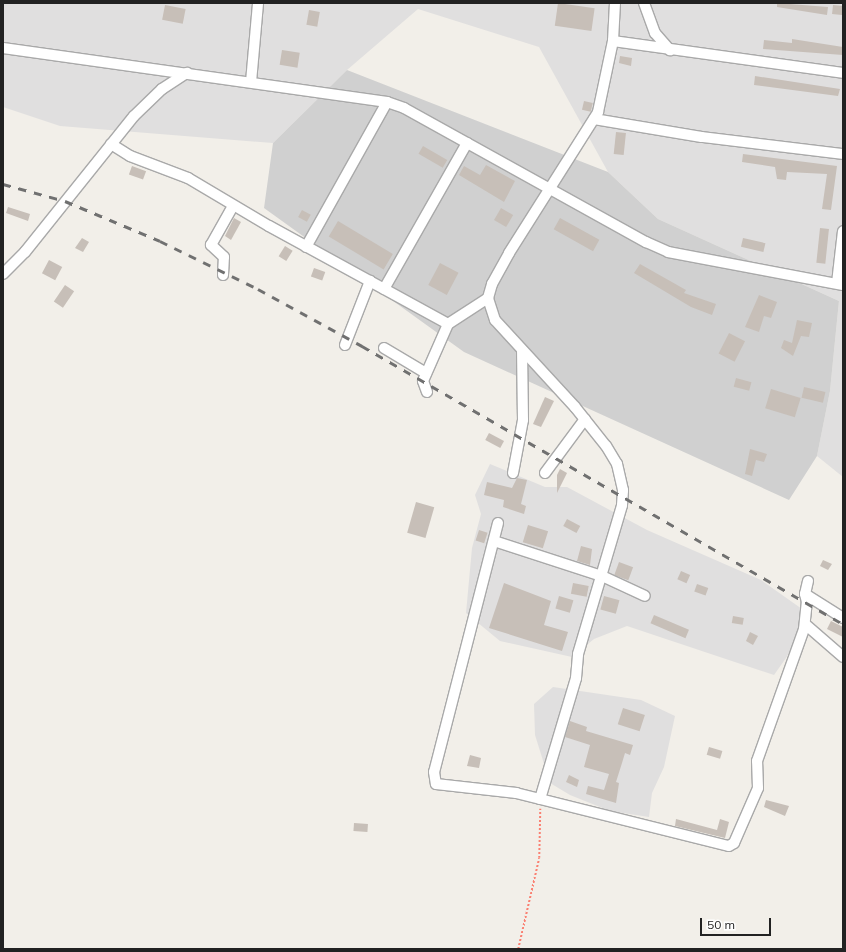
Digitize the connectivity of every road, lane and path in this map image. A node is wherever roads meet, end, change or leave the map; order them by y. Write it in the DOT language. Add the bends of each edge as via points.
graph roads {
  1 [pos="258,3"];
  2 [pos="616,3"];
  3 [pos="644,3"];
  4 [pos="613,41"];
  5 [pos="3,48"];
  6 [pos="670,50"];
  7 [pos="187,73"];
  8 [pos="843,73"];
  9 [pos="251,82"];
  10 [pos="387,102"];
  11 [pos="594,119"];
  12 [pos="467,143"];
  13 [pos="111,144"];
  14 [pos="843,154"];
  15 [pos="551,190"];
  16 [pos="233,206"];
  17 [pos="843,231"];
  18 [pos="306,247"];
  19 [pos="3,274"];
  20 [pos="223,275"];
  21 [pos="370,281"];
  22 [pos="840,284"];
  23 [pos="384,289"];
  24 [pos="488,298"];
  25 [pos="448,324"];
  26 [pos="344,345"];
  27 [pos="384,348"];
  28 [pos="522,350"];
  29 [pos="426,373"];
  30 [pos="427,392"];
  31 [pos="585,419"];
  32 [pos="513,473"];
  33 [pos="545,473"];
  34 [pos="498,523"];
  35 [pos="494,541"];
  36 [pos="602,576"];
  37 [pos="808,581"];
  38 [pos="805,594"];
  39 [pos="645,596"];
  40 [pos="843,618"];
  41 [pos="805,624"];
  42 [pos="843,657"];
  43 [pos="540,799"];
  44 [pos="518,949"];
  1 -- 9 [label="street"];
  2 -- 4 [label="street"];
  3 -- 6 [label="street" via="655,33"];
  4 -- 6 [label="street"];
  4 -- 11 [label="street"];
  5 -- 7 [label="street"];
  6 -- 8 [label="street"];
  7 -- 9 [label="street"];
  7 -- 13 [label="street" via="162,89"];
  9 -- 10 [label="street"];
  10 -- 12 [label="street" via="404,108"];
  10 -- 18 [label="street"];
  11 -- 14 [label="street" via="702,137"];
  11 -- 15 [label="street"];
  12 -- 15 [label="street"];
  12 -- 23 [label="street"];
  13 -- 16 [label="street" via="130,156 178,173"];
  13 -- 19 [label="street" via="25,252"];
  15 -- 22 [label="street" via="668,252 692,259"];
  15 -- 24 [label="street" via="509,253 492,284"];
  16 -- 18 [label="street"];
  16 -- 20 [label="street" via="211,245 224,257"];
  17 -- 22 [label="street"];
  18 -- 21 [label="street"];
  21 -- 23 [label="street"];
  21 -- 26 [label="street"];
  23 -- 25 [label="street"];
  24 -- 25 [label="street"];
  24 -- 28 [label="street" via="495,320"];
  25 -- 29 [label="street"];
  27 -- 29 [label="street"];
  28 -- 31 [label="street"];
  28 -- 32 [label="street" via="523,420"];
  29 -- 30 [label="street" via="422,384"];
  31 -- 33 [label="street"];
  31 -- 36 [label="street" via="617,464 623,490 622,505"];
  34 -- 35 [label="street"];
  35 -- 36 [label="street"];
  35 -- 43 [label="street" via="433,779 436,784 516,793"];
  36 -- 39 [label="street"];
  36 -- 43 [label="street" via="578,654 576,678"];
  37 -- 38 [label="street"];
  38 -- 40 [label="street"];
  38 -- 41 [label="street"];
  41 -- 42 [label="street"];
  41 -- 43 [label="street" via="757,761 758,788 734,844 724,847"];
  43 -- 44 [label="path" via="539,858"];
}
